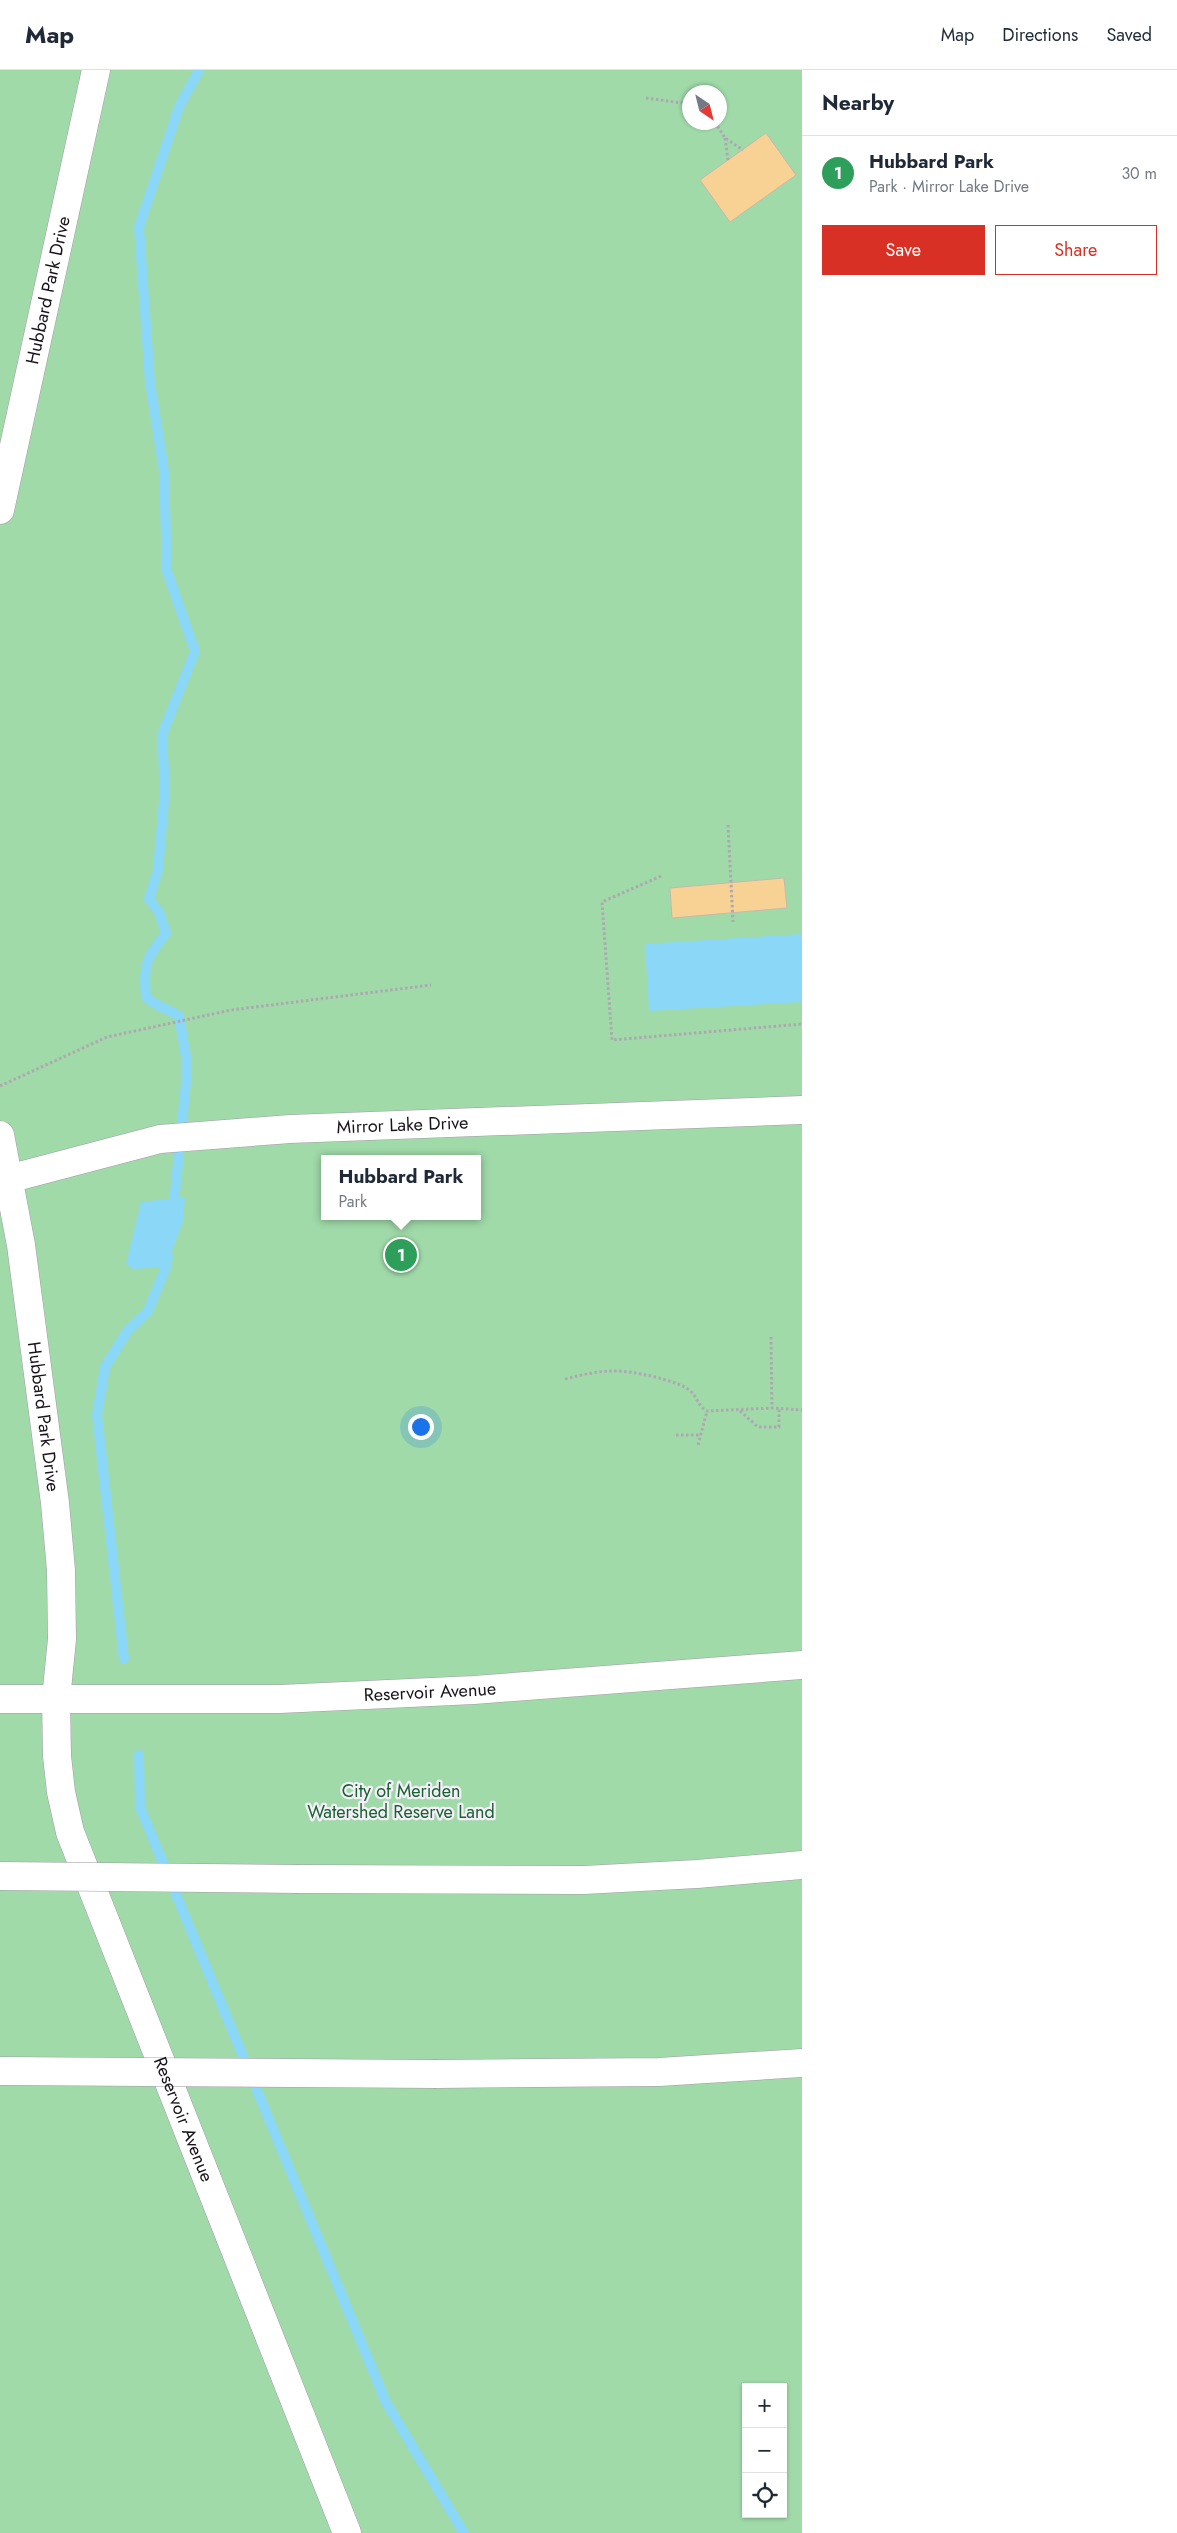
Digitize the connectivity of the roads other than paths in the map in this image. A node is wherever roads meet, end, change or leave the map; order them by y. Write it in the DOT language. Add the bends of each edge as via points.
graph roads {
  1 [pos="96,70"];
  2 [pos="0,510"];
  3 [pos="802,1110"];
  4 [pos="0,1135"];
  5 [pos="8,1179"];
  6 [pos="802,1665"];
  7 [pos="0,1699"];
  8 [pos="56,1699"];
  9 [pos="802,1865"];
  10 [pos="0,1876"];
  11 [pos="802,2063"];
  12 [pos="0,2071"];
  13 [pos="347,2533"];
  1 -- 2 [label="main road, Hubbard Park Drive"];
  3 -- 5 [label="main road, Mirror Lake Drive" via="236,1132 160,1139"];
  4 -- 5 [label="main road, Hubbard Park Drive"];
  5 -- 8 [label="main road, Hubbard Park Drive" via="21,1245 55,1503 61,1570 62,1639"];
  6 -- 8 [label="main road, Reservoir Avenue" via="474,1690 300,1698"];
  7 -- 8 [label="main road, Reservoir Avenue"];
  8 -- 13 [label="main road, Reservoir Avenue" via="57,1756 70,1832"];
  9 -- 10 [label="main road, bridge" via="584,1880"];
  11 -- 12 [label="main road, bridge" via="659,2072"];
}
